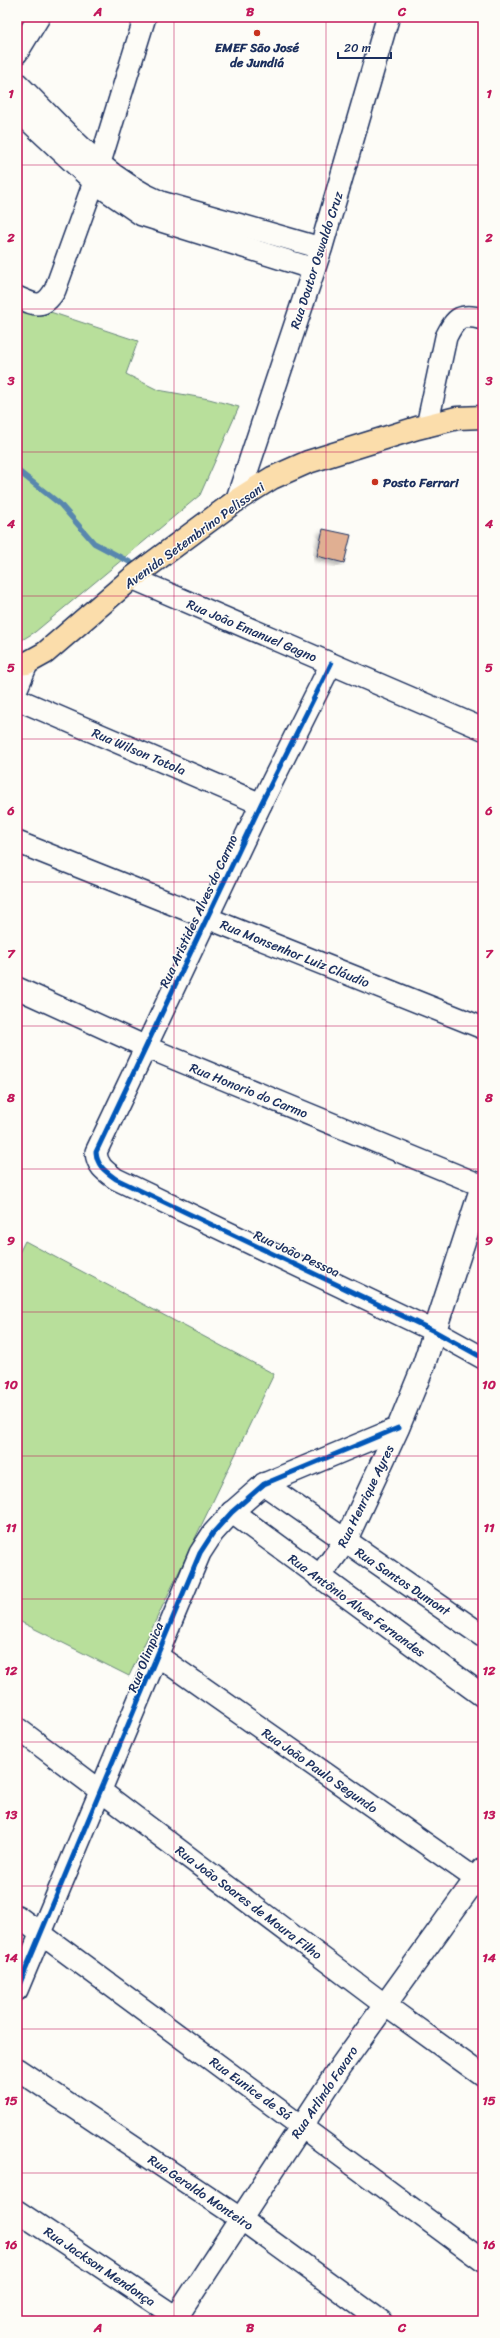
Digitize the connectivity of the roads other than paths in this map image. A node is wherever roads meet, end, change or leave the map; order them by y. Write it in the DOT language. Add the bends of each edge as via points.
graph roads {
  1 [pos="39,17"];
  2 [pos="145,17"];
  3 [pos="388,17"];
  4 [pos="17,53"];
  5 [pos="17,83"];
  6 [pos="17,110"];
  7 [pos="97,173"];
  8 [pos="321,248"];
  9 [pos="314,269"];
  10 [pos="17,297"];
  11 [pos="483,319"];
  12 [pos="483,417"];
  13 [pos="427,426"];
  14 [pos="237,500"];
  15 [pos="132,578"];
  16 [pos="22,664"];
  17 [pos="331,664"];
  18 [pos="17,687"];
  19 [pos="17,699"];
  20 [pos="483,729"];
  21 [pos="261,804"];
  22 [pos="17,842"];
  23 [pos="207,918"];
  24 [pos="17,988"];
  25 [pos="483,1028"];
  26 [pos="146,1047"];
  27 [pos="102,1169"];
  28 [pos="483,1185"];
  29 [pos="434,1331"];
  30 [pos="483,1358"];
  31 [pos="398,1428"];
  32 [pos="264,1484"];
  33 [pos="232,1512"];
  34 [pos="345,1542"];
  35 [pos="318,1578"];
  36 [pos="483,1636"];
  37 [pos="158,1656"];
  38 [pos="483,1696"];
  39 [pos="17,1728"];
  40 [pos="102,1790"];
  41 [pos="481,1877"];
  42 [pos="17,1916"];
  43 [pos="41,1934"];
  44 [pos="17,1990"];
  45 [pos="384,2005"];
  46 [pos="17,2069"];
  47 [pos="483,2076"];
  48 [pos="302,2126"];
  49 [pos="17,2211"];
  50 [pos="241,2219"];
  51 [pos="483,2262"];
  52 [pos="178,2320"];
  53 [pos="381,2321"];
  1 -- 4 [label="street"];
  2 -- 7 [label="street"];
  3 -- 8 [label="street, Rua Doutor Oswaldo Cruz"];
  5 -- 7 [label="street"];
  6 -- 7 [label="street"];
  7 -- 8 [label="street" via="161,202"];
  7 -- 9 [label="street" via="124,204 161,222"];
  7 -- 10 [label="street" via="50,298 40,305"];
  8 -- 9 [label="street, Rua Doutor Oswaldo Cruz"];
  9 -- 14 [label="street, Rua Doutor Oswaldo Cruz"];
  11 -- 13 [label="street" via="468,315 458,318 451,326 446,337"];
  12 -- 13 [label="main road, Avenida Setembrino Pelissani" via="457,418"];
  13 -- 14 [label="main road, Avenida Setembrino Pelissani" via="308,462 272,478"];
  14 -- 15 [label="main road, Avenida Setembrino Pelissani"];
  15 -- 16 [label="main road, Avenida Setembrino Pelissani" via="55,646"];
  15 -- 17 [label="street, Rua João Emanuel Gagno"];
  16 -- 18 [label="street"];
  17 -- 20 [label="street, Rua João Emanuel Gagno"];
  17 -- 21 [label="street, Rua Aristides Alves do Carmo"];
  19 -- 21 [label="street, Rua Wilson Totola"];
  21 -- 23 [label="street, Rua Aristides Alves do Carmo"];
  22 -- 23 [label="street, Rua Monsenhor Luiz Cláudio"];
  23 -- 25 [label="street, Rua Monsenhor Luiz Cláudio"];
  23 -- 26 [label="street, Rua Aristides Alves do Carmo"];
  24 -- 26 [label="street, Rua Honorio do Carmo"];
  26 -- 27 [label="street, Rua Aristides Alves do Carmo" via="96,1152 97,1161"];
  26 -- 28 [label="street, Rua Honorio do Carmo"];
  27 -- 29 [label="street, Rua João Pessoa" via="116,1179"];
  28 -- 29 [label="street, Rua Henrique Ayres"];
  29 -- 30 [label="street, Rua João Pessoa"];
  29 -- 31 [label="street, Rua Henrique Ayres" via="423,1367"];
  31 -- 32 [label="street, Rua Olimpica"];
  31 -- 34 [label="street, Rua Henrique Ayres"];
  32 -- 33 [label="street, Rua Olimpica"];
  32 -- 34 [label="street, Rua Santos Dumont"];
  33 -- 35 [label="street, Rua Antônio Alves Fernandes"];
  33 -- 37 [label="street, Rua Olimpica" via="213,1533 200,1553"];
  34 -- 35 [label="street, Rua Henrique Ayres"];
  34 -- 36 [label="street, Rua Santos Dumont"];
  35 -- 38 [label="street, Rua Antônio Alves Fernandes"];
  37 -- 40 [label="street, Rua Olimpica"];
  37 -- 41 [label="street, Rua João Paulo Segundo"];
  39 -- 40 [label="street, Rua João Soares de Moura Filho"];
  40 -- 43 [label="street, Rua Olimpica"];
  40 -- 45 [label="street, Rua João Soares de Moura Filho"];
  41 -- 45 [label="street, Rua Arlindo Favaro"];
  42 -- 43 [label="street, Rua Eunice de Sá"];
  43 -- 44 [label="street, Rua Olimpica"];
  43 -- 48 [label="street, Rua Eunice de Sá"];
  45 -- 47 [label="street, Rua João Soares de Moura Filho"];
  45 -- 48 [label="street, Rua Arlindo Favaro"];
  46 -- 50 [label="street, Rua Geraldo Monteiro"];
  48 -- 50 [label="street, Rua Arlindo Favaro"];
  48 -- 51 [label="street, Rua Eunice de Sá"];
  49 -- 52 [label="street, Rua Jackson Mendonça"];
  50 -- 52 [label="street, Rua Arlindo Favaro"];
  50 -- 53 [label="street, Rua Geraldo Monteiro"];
}
